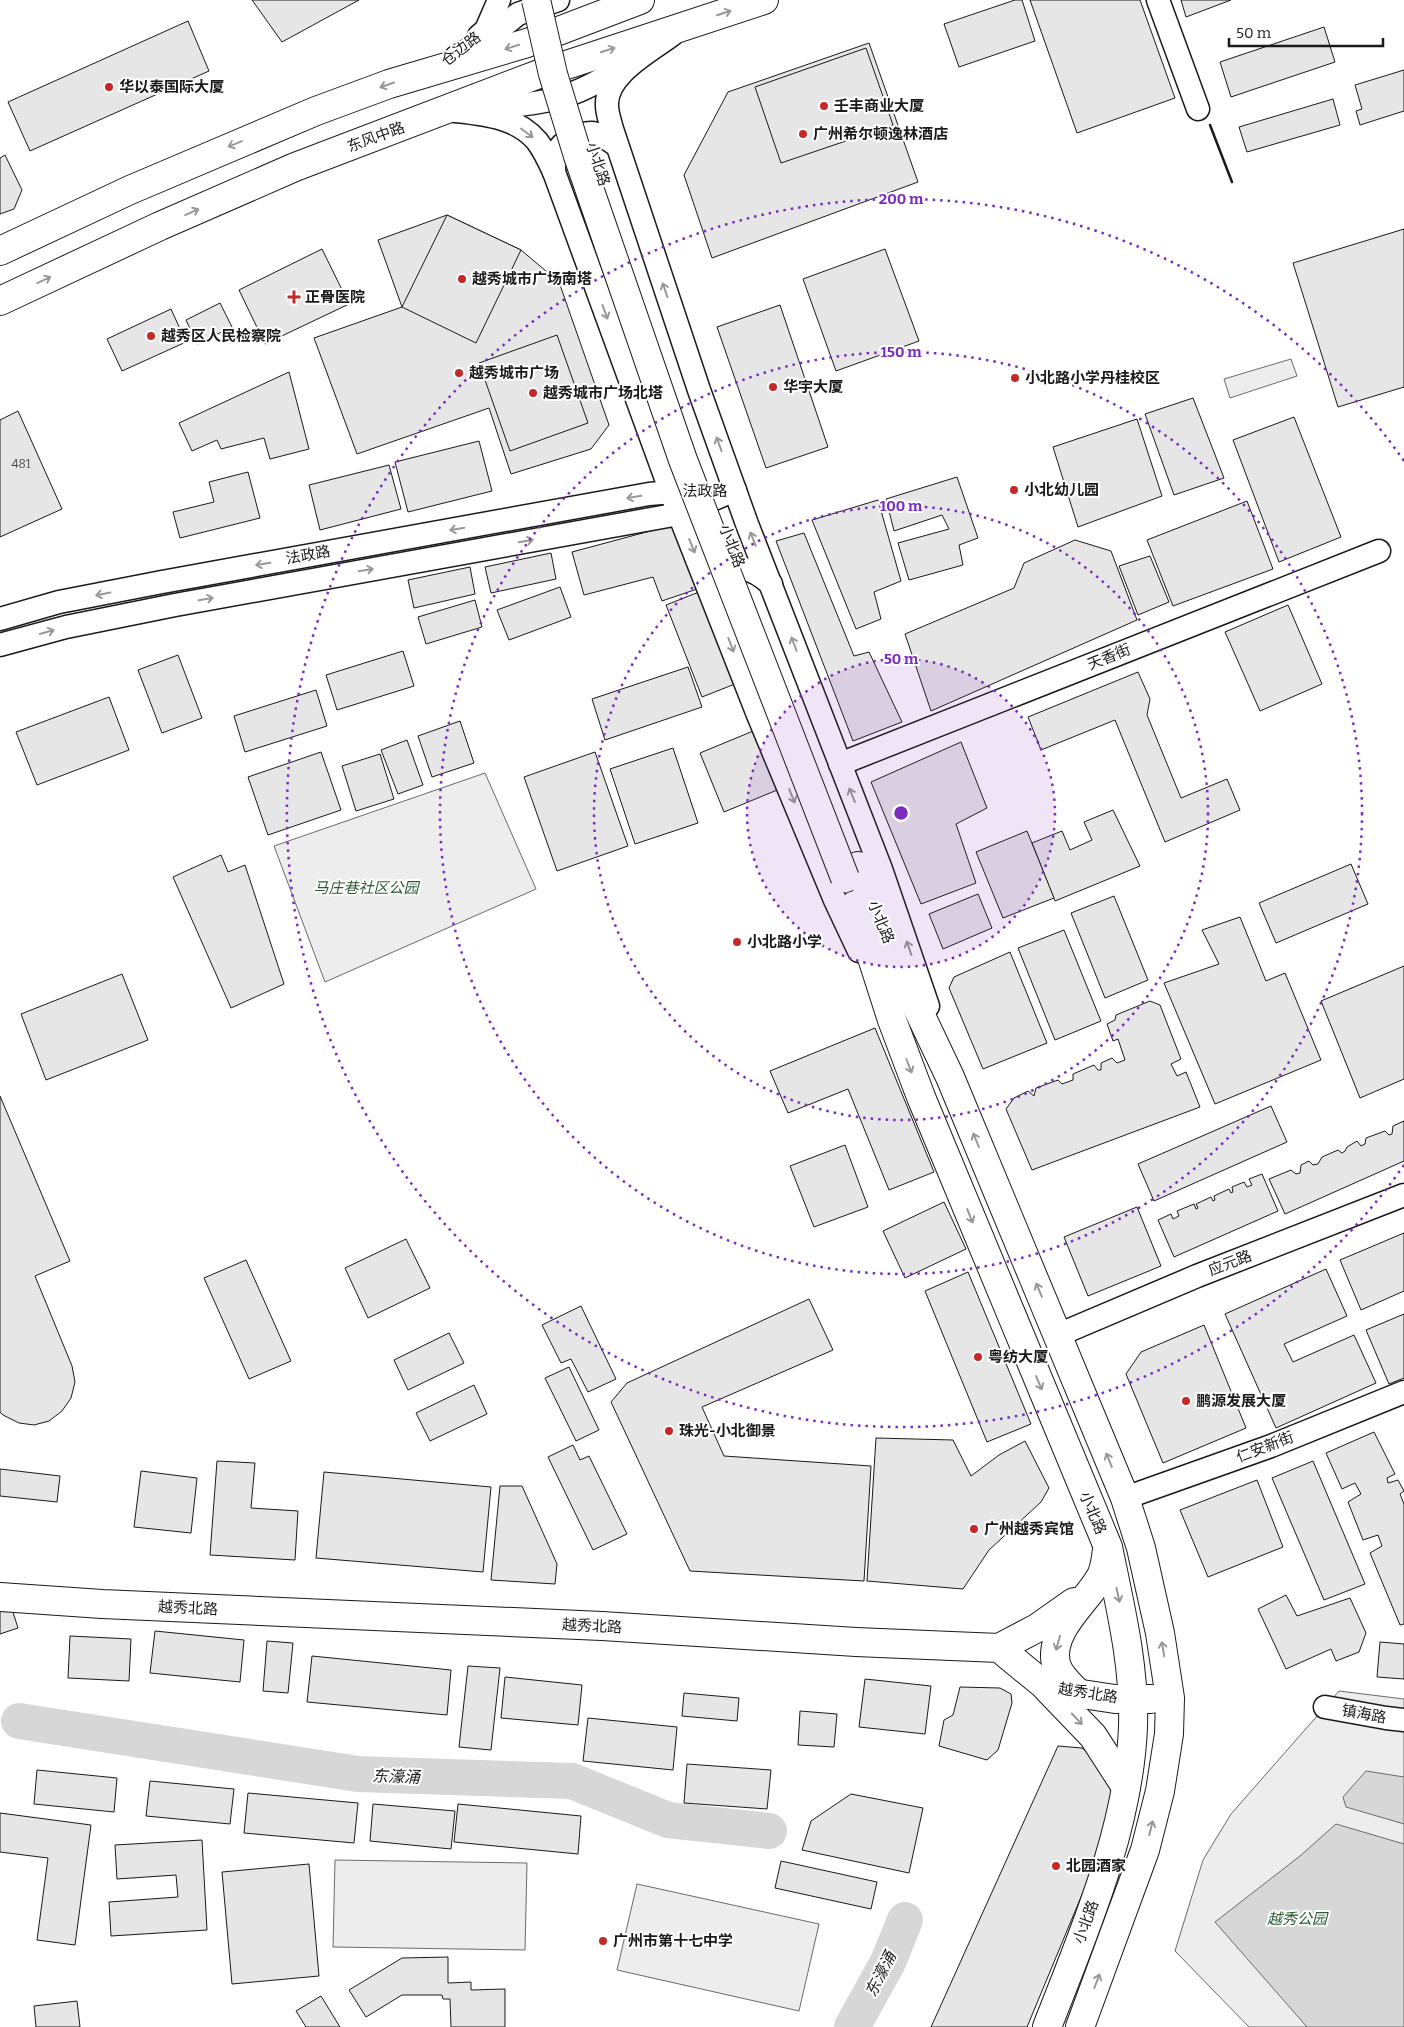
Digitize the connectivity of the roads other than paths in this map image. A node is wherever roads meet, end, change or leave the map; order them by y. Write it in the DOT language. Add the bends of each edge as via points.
graph roads {
  1 [pos="499,0"];
  2 [pos="536,0"];
  3 [pos="552,0"];
  4 [pos="558,0"];
  5 [pos="640,0"];
  6 [pos="764,0"];
  7 [pos="1158,0"];
  8 [pos="684,26"];
  9 [pos="433,70"];
  10 [pos="1198,109"];
  11 [pos="448,110"];
  12 [pos="616,145"];
  13 [pos="554,172"];
  14 [pos="0,251"];
  15 [pos="0,301"];
  16 [pos="735,490"];
  17 [pos="671,491"];
  18 [pos="679,514"];
  19 [pos="1379,551"];
  20 [pos="771,584"];
  21 [pos="714,600"];
  22 [pos="0,619"];
  23 [pos="0,645"];
  24 [pos="840,764"];
  25 [pos="851,872"];
  26 [pos="892,1020"];
  27 [pos="950,1077"];
  28 [pos="1404,1195"];
  29 [pos="1058,1335"];
  30 [pos="1404,1392"];
  31 [pos="1125,1498"];
  32 [pos="1108,1548"];
  33 [pos="1093,1587"];
  34 [pos="0,1597"];
  35 [pos="998,1648"];
  36 [pos="1043,1684"];
  37 [pos="1080,1694"];
  38 [pos="1170,1698"];
  39 [pos="1133,1700"];
  40 [pos="1325,1707"];
  41 [pos="1404,1720"];
  42 [pos="1126,1787"];
  43 [pos="1047,2027"];
  44 [pos="1080,2027"];
  1 -- 9 [label="street, 仓边路" via="486,30"];
  2 -- 25 [label="main road, 小北路, bridge" via="553,74 578,156 685,468"];
  3 -- 25 [label="main road, 小北路" via="578,105 697,454"];
  4 -- 9 [label="street" via="518,14 487,38"];
  5 -- 9 [label="main road, one-way" via="526,43"];
  8 -- 6 [label="main road, 东风中路, one-way"];
  7 -- 10 [label="street"];
  11 -- 8 [label="main road, 东风中路, one-way" via="585,58"];
  8 -- 12 [label="street, 小北路" via="612,83 607,106"];
  9 -- 14 [label="main road, one-way" via="325,108 227,148"];
  11 -- 13 [label="street, 小北路, one-way" via="504,118 537,141"];
  15 -- 11 [label="main road, 东风中路, one-way" via="295,167"];
  12 -- 13 [label="street" via="591,133 573,138 557,152"];
  16 -- 12 [label="street, 小北路, one-way"];
  13 -- 17 [label="street, 小北路, one-way"];
  16 -- 17 [label="street, 法政路"];
  16 -- 18 [label="street, 法政路"];
  20 -- 16 [label="street, 小北路, one-way"];
  17 -- 18 [label="street, 小北路"];
  17 -- 22 [label="street, 法政路, one-way" via="162,582 59,602"];
  18 -- 21 [label="street, 小北路, one-way"];
  23 -- 18 [label="street, 法政路, one-way" via="66,627 175,605"];
  19 -- 24 [label="street, 天香街"];
  20 -- 21 [label="street" via="750,569 738,569 721,581"];
  24 -- 20 [label="street, 小北路, one-way"];
  21 -- 26 [label="street, 小北路, one-way" via="835,900"];
  27 -- 24 [label="street, 小北路, one-way" via="900,919"];
  25 -- 26 [label="main road, 小北路"];
  25 -- 27 [label="main road, 小北路"];
  26 -- 32 [label="main road, 小北路, one-way" via="982,1248"];
  29 -- 27 [label="main road, 小北路, one-way"];
  28 -- 29 [label="street, 应元路" via="1197,1276"];
  31 -- 29 [label="main road, 小北路, one-way"];
  30 -- 31 [label="street, 仁安新街" via="1271,1446"];
  38 -- 31 [label="main road, 小北路, one-way" via="1149,1580"];
  32 -- 33 [label="main road" via="1101,1576"];
  32 -- 39 [label="main road, 小北路, one-way" via="1125,1625"];
  33 -- 35 [label="main road" via="1037,1628"];
  33 -- 37 [label="main road, one-way" via="1065,1625 1056,1654 1056,1664"];
  34 -- 35 [label="main road, 越秀北路"];
  35 -- 36 [label="main road, 越秀北路"];
  36 -- 37 [label="main road, 越秀北路"];
  36 -- 42 [label="main road, one-way" via="1093,1736"];
  37 -- 39 [label="main road, 越秀北路"];
  38 -- 39 [label="main road, 越秀北路"];
  44 -- 38 [label="main road, 小北路, one-way" via="1145,1850 1166,1758"];
  39 -- 42 [label="main road, 小北路" via="1132,1744"];
  40 -- 41 [label="street, 镇海路"];
  42 -- 43 [label="main road, 小北路" via="1094,1899"];
}
